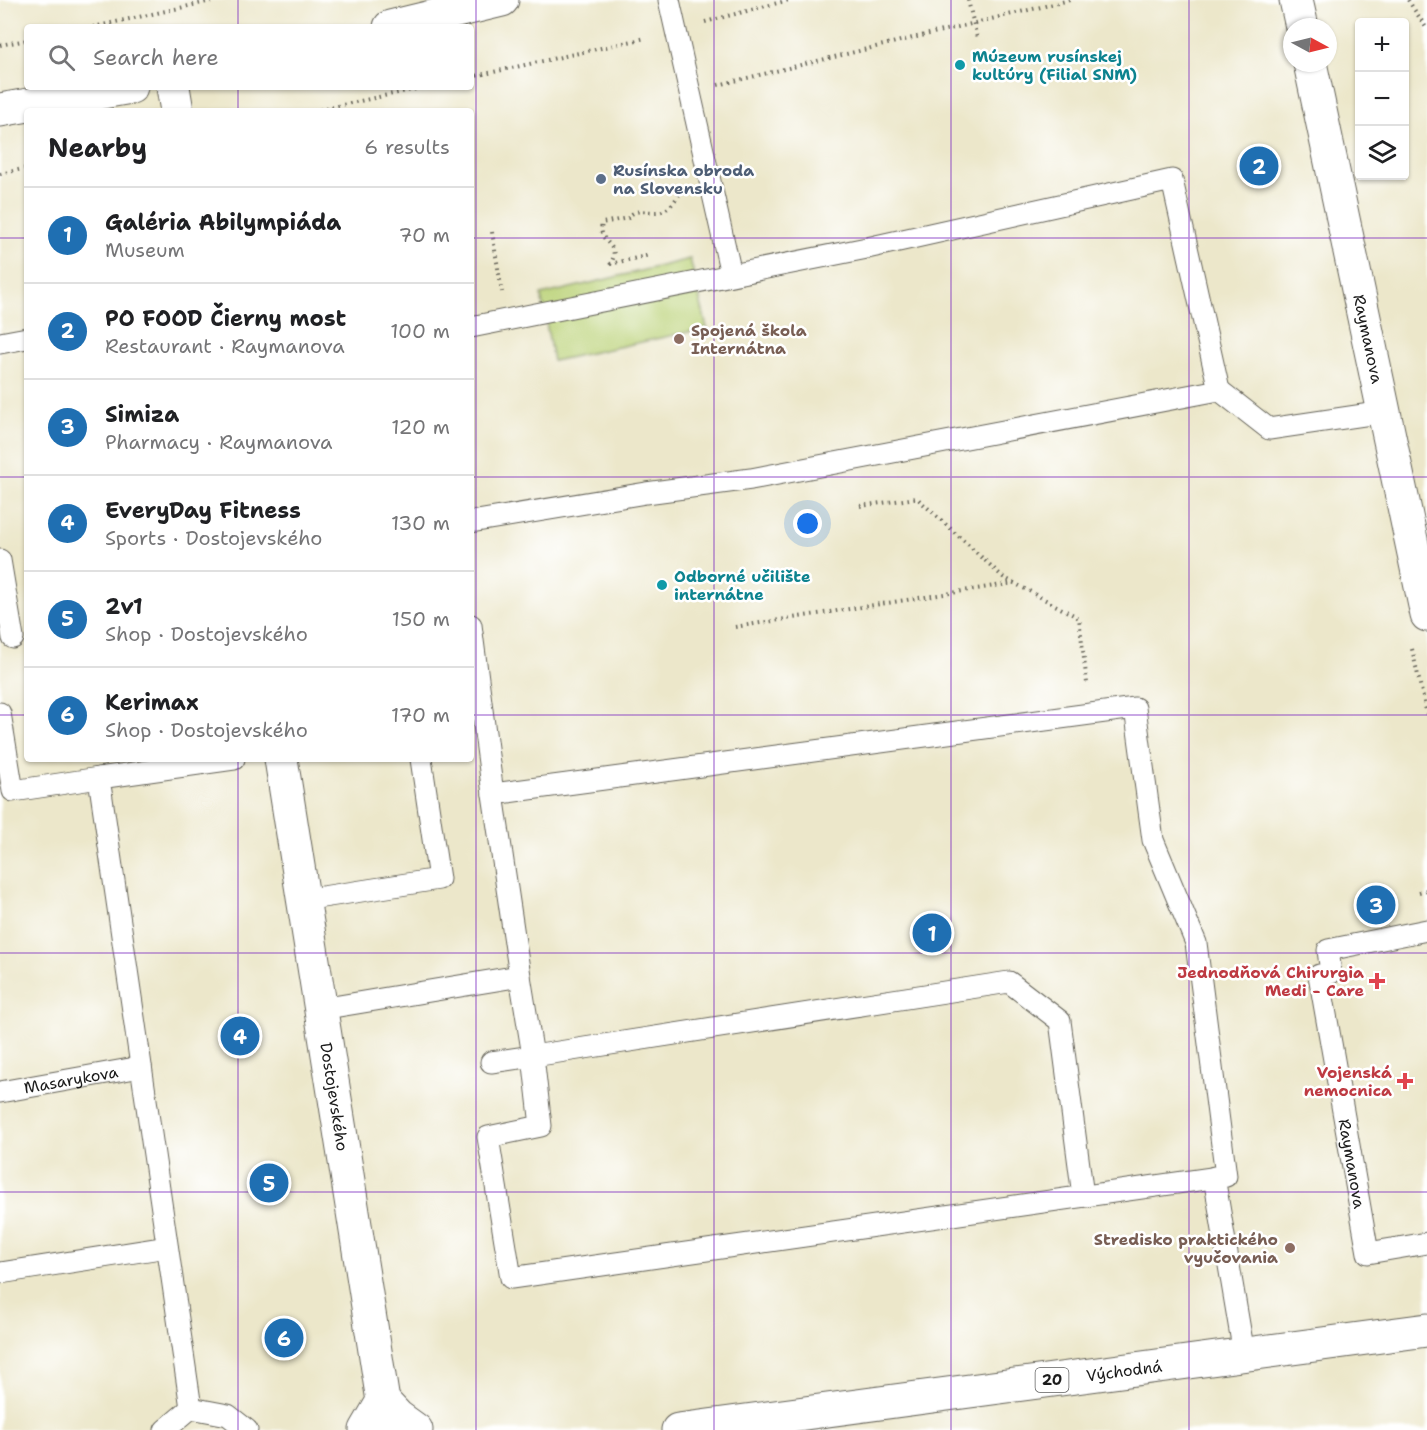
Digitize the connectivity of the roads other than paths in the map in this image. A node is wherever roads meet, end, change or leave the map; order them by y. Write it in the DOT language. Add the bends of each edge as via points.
graph roads {
  1 [pos="502,0"];
  2 [pos="669,0"];
  3 [pos="1296,0"];
  4 [pos="1300,18"];
  5 [pos="402,24"];
  6 [pos="1312,72"];
  7 [pos="115,90"];
  8 [pos="174,90"];
  9 [pos="177,108"];
  10 [pos="0,111"];
  11 [pos="731,274"];
  12 [pos="474,326"];
  13 [pos="24,339"];
  14 [pos="0,343"];
  15 [pos="1219,390"];
  16 [pos="1384,412"];
  17 [pos="474,522"];
  18 [pos="1420,549"];
  19 [pos="0,560"];
  20 [pos="1427,615"];
  21 [pos="13,638"];
  22 [pos="474,648"];
  23 [pos="0,713"];
  24 [pos="213,762"];
  25 [pos="281,762"];
  26 [pos="421,762"];
  27 [pos="99,778"];
  28 [pos="493,794"];
  29 [pos="303,900"];
  30 [pos="1427,930"];
  31 [pos="520,976"];
  32 [pos="321,1009"];
  33 [pos="533,1056"];
  34 [pos="491,1062"];
  35 [pos="141,1067"];
  36 [pos="0,1092"];
  37 [pos="1214,1177"];
  38 [pos="1083,1196"];
  39 [pos="1427,1243"];
  40 [pos="167,1247"];
  41 [pos="0,1273"];
  42 [pos="1427,1330"];
  43 [pos="1244,1354"];
  44 [pos="383,1401"];
  45 [pos="191,1408"];
  46 [pos="165,1430"];
  47 [pos="247,1430"];
  48 [pos="366,1430"];
  49 [pos="416,1430"];
  50 [pos="678,1430"];
  1 -- 5 [label="street"];
  2 -- 11 [label="lane"];
  3 -- 4 [label="street"];
  6 -- 16 [label="street, Raymanova"];
  7 -- 10 [label="street"];
  8 -- 9 [label="street"];
  11 -- 12 [label="lane"];
  11 -- 15 [label="lane" via="1172,180"];
  13 -- 14 [label="lane"];
  15 -- 16 [label="lane" via="1269,429"];
  15 -- 17 [label="lane" via="751,479"];
  16 -- 18 [label="street, Raymanova"];
  18 -- 20 [label="street, Raymanova"];
  19 -- 21 [label="lane"];
  22 -- 28 [label="lane"];
  23 -- 27 [label="lane" via="13,791"];
  24 -- 27 [label="lane"];
  25 -- 29 [label="street, Dostojevského"];
  26 -- 29 [label="lane" via="439,879"];
  27 -- 35 [label="lane"];
  28 -- 31 [label="lane"];
  28 -- 37 [label="lane" via="1135,708 1153,840 1196,943 1226,1176"];
  29 -- 32 [label="street, Dostojevského"];
  30 -- 39 [label="lane, Raymanova" via="1328,950 1331,973 1319,975 1368,1252"];
  31 -- 32 [label="lane"];
  31 -- 33 [label="lane"];
  32 -- 44 [label="street, Dostojevského"];
  33 -- 34 [label="lane"];
  33 -- 38 [label="lane" via="1009,982 1060,1021"];
  33 -- 38 [label="lane" via="541,1126 488,1137 511,1278"];
  35 -- 36 [label="lane, Masarykova"];
  35 -- 40 [label="lane"];
  37 -- 38 [label="lane"];
  37 -- 43 [label="lane"];
  40 -- 41 [label="lane"];
  40 -- 45 [label="lane"];
  42 -- 43 [label="street, Východná / 20"];
  43 -- 50 [label="street, Východná / 20"];
  44 -- 48 [label="street"];
  44 -- 49 [label="street"];
  45 -- 46 [label="lane"];
  45 -- 47 [label="lane" via="228,1415"];
}
